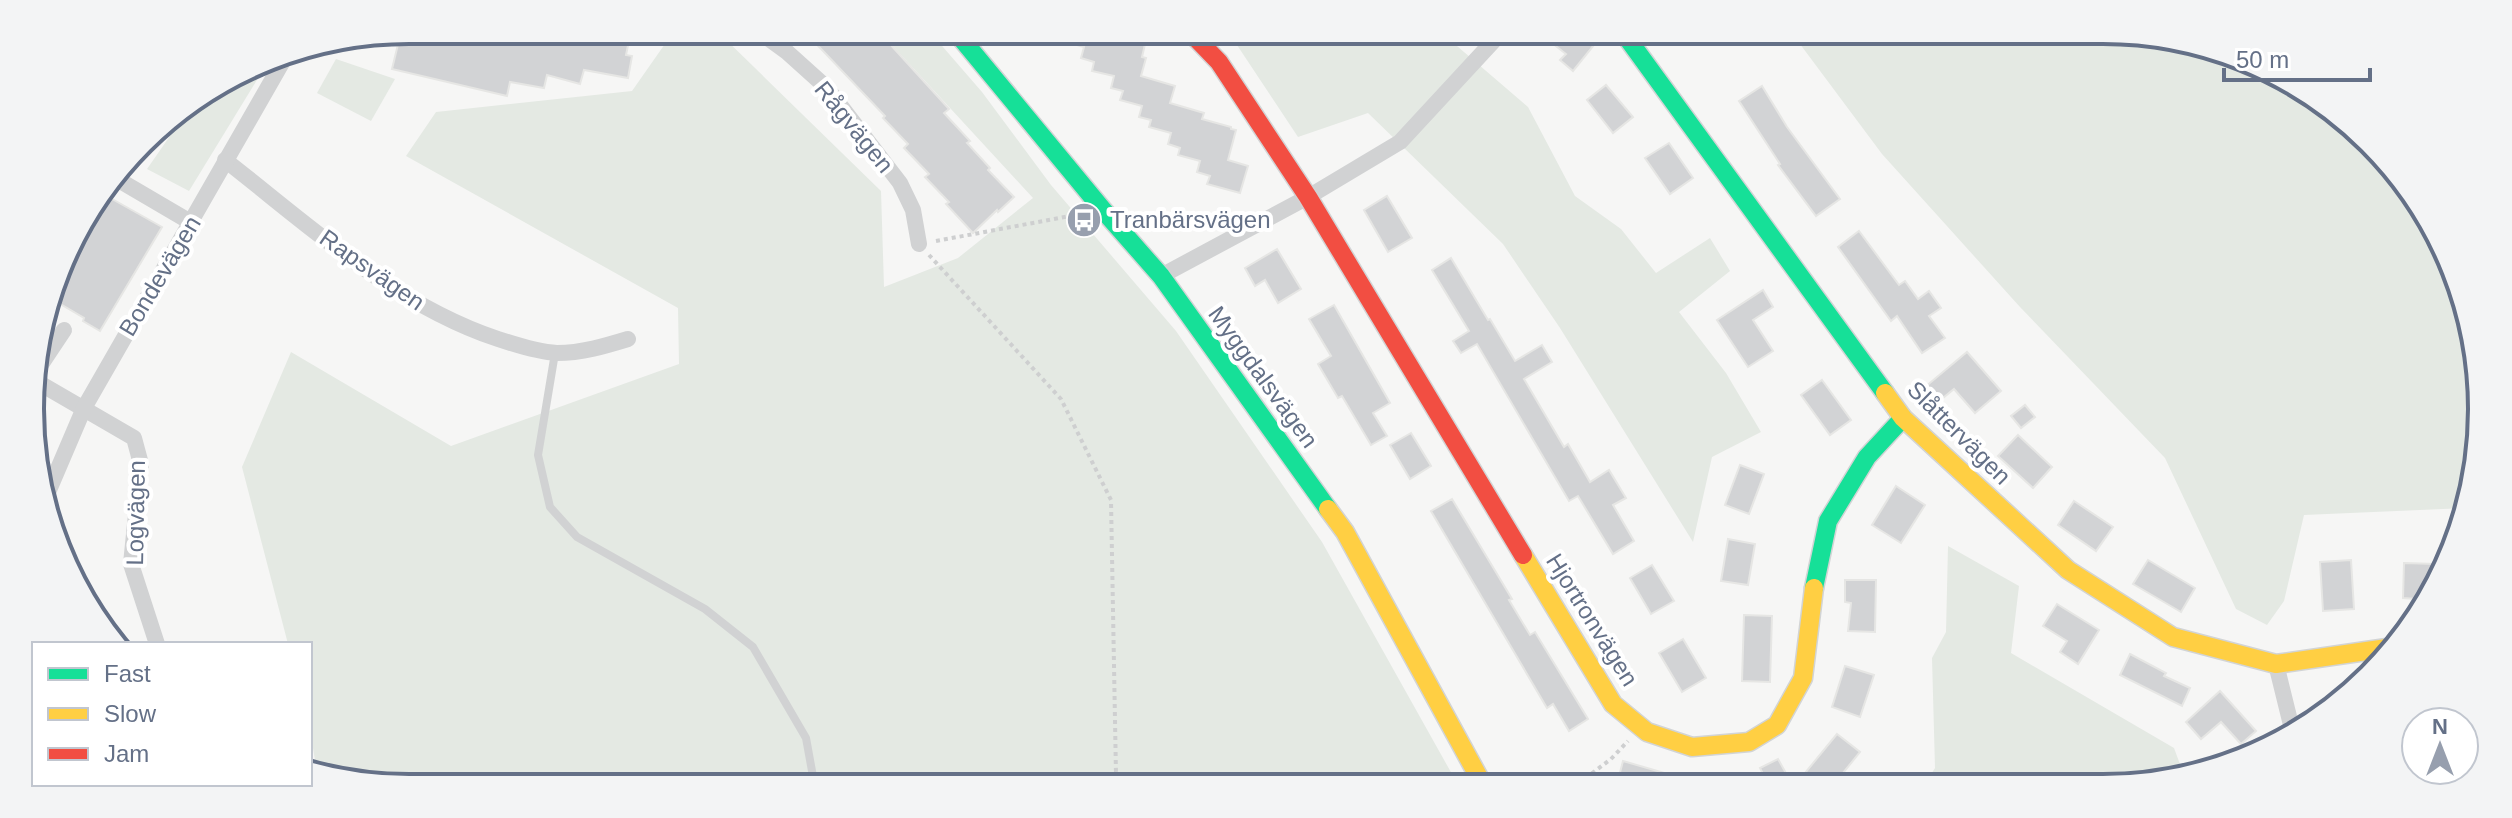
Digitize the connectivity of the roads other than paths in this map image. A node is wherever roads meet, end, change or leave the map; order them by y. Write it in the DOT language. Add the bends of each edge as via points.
graph roads {
  1 [pos="776,44"];
  2 [pos="966,44"];
  3 [pos="1202,44"];
  4 [pos="1491,44"];
  5 [pos="1632,44"];
  6 [pos="279,68"];
  7 [pos="225,160"];
  8 [pos="123,182"];
  9 [pos="1308,197"];
  10 [pos="192,223"];
  11 [pos="919,244"];
  12 [pos="1161,276"];
  13 [pos="64,330"];
  14 [pos="628,339"];
  15 [pos="555,353"];
  16 [pos="48,355"];
  17 [pos="45,384"];
  18 [pos="84,408"];
  19 [pos="1903,418"];
  20 [pos="52,483"];
  21 [pos="156,642"];
  22 [pos="2378,649"];
  23 [pos="2276,664"];
  24 [pos="2290,722"];
  25 [pos="813,774"];
  26 [pos="1477,774"];
  1 -- 11 [label="street, Rågvägen" via="827,88 900,183 913,210"];
  2 -- 12 [label="street, Myggdalsvägen"];
  3 -- 9 [label="street"];
  4 -- 9 [label="street" via="1400,142"];
  5 -- 19 [label="street, Slåttervägen"];
  6 -- 7 [label="street, Bondevägen"];
  7 -- 10 [label="street, Bondevägen"];
  7 -- 15 [label="street, Rapsvägen" via="384,283 430,311 476,332"];
  8 -- 10 [label="street"];
  9 -- 12 [label="street"];
  9 -- 19 [label="street, Hjortronvägen" via="1613,704 1647,732 1692,747 1749,742 1777,725 1803,678 1811,601 1828,521 1867,457"];
  10 -- 18 [label="street, Bondevägen"];
  12 -- 26 [label="street, Myggdalsvägen" via="1345,532"];
  13 -- 16 [label="street"];
  14 -- 15 [label="street, Rapsvägen" via="593,350"];
  15 -- 25 [label="lane" via="538,455 550,507 577,537 705,609 753,647 806,738"];
  17 -- 18 [label="street, Logvägen"];
  18 -- 20 [label="street, Bondevägen"];
  18 -- 21 [label="street, Logvägen" via="134,438 141,464 131,564"];
  19 -- 23 [label="street, Slåttervägen" via="2068,570 2173,637"];
  22 -- 23 [label="street, Slåttervägen"];
  23 -- 24 [label="street"];
}
